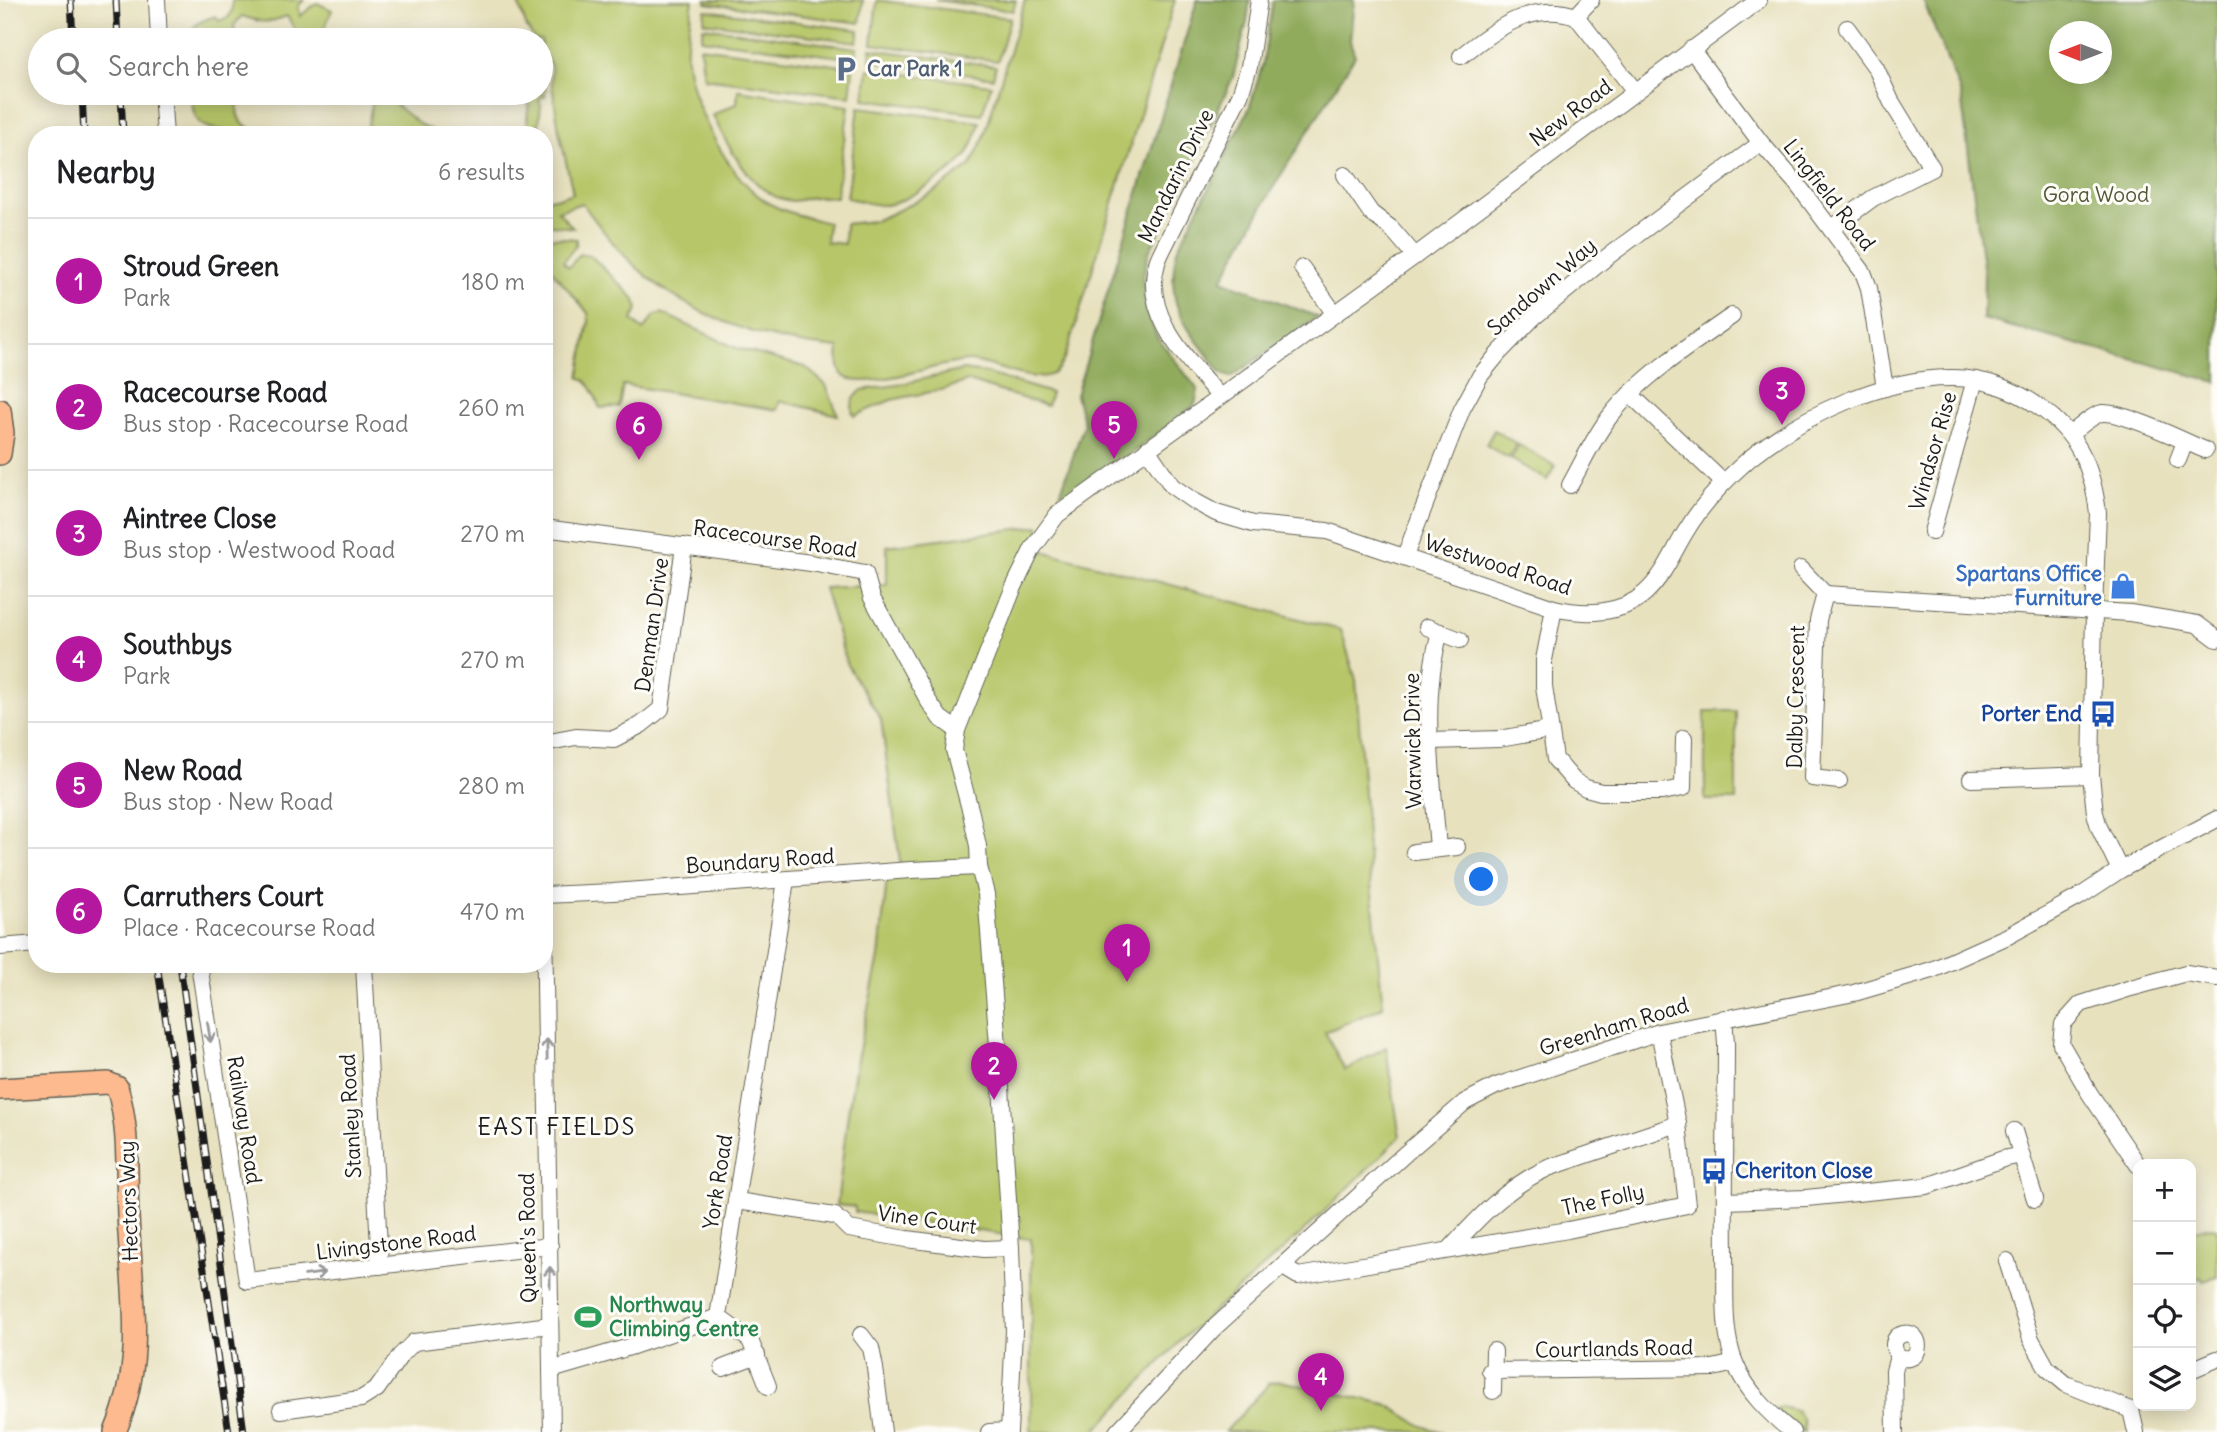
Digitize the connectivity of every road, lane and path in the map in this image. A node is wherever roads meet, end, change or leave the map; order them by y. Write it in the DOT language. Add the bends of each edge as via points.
graph roads {
  1 [pos="157,0"];
  2 [pos="1259,0"];
  3 [pos="1591,0"];
  4 [pos="1759,0"];
  5 [pos="1576,16"];
  6 [pos="158,28"];
  7 [pos="1847,28"];
  8 [pos="1691,49"];
  9 [pos="1461,56"];
  10 [pos="1635,91"];
  11 [pos="163,105"];
  12 [pos="164,126"];
  13 [pos="1761,143"];
  14 [pos="1345,175"];
  15 [pos="1831,229"];
  16 [pos="1415,256"];
  17 [pos="1302,268"];
  18 [pos="1335,314"];
  19 [pos="1732,316"];
  20 [pos="1975,380"];
  21 [pos="1885,388"];
  22 [pos="1630,394"];
  23 [pos="1219,397"];
  24 [pos="0,410"];
  25 [pos="2070,434"];
  26 [pos="2185,442"];
  27 [pos="1147,449"];
  28 [pos="2205,450"];
  29 [pos="0,454"];
  30 [pos="2178,460"];
  31 [pos="1723,482"];
  32 [pos="1570,485"];
  33 [pos="553,529"];
  34 [pos="1932,532"];
  35 [pos="684,546"];
  36 [pos="1405,556"];
  37 [pos="1801,569"];
  38 [pos="1825,594"];
  39 [pos="1554,608"];
  40 [pos="2094,611"];
  41 [pos="2217,639"];
  42 [pos="1460,640"];
  43 [pos="957,730"];
  44 [pos="1550,730"];
  45 [pos="1684,738"];
  46 [pos="553,741"];
  47 [pos="1430,741"];
  48 [pos="2091,775"];
  49 [pos="1971,779"];
  50 [pos="1839,781"];
  51 [pos="2217,819"];
  52 [pos="1457,847"];
  53 [pos="1438,849"];
  54 [pos="1414,852"];
  55 [pos="979,867"];
  56 [pos="2120,870"];
  57 [pos="786,880"];
  58 [pos="553,894"];
  59 [pos="28,945"];
  60 [pos="0,947"];
  61 [pos="200,973"];
  62 [pos="364,973"];
  63 [pos="545,973"];
  64 [pos="2217,978"];
  65 [pos="1724,1018"];
  66 [pos="1659,1032"];
  67 [pos="0,1089"];
  68 [pos="1678,1124"];
  69 [pos="2014,1131"];
  70 [pos="2021,1155"];
  71 [pos="2134,1159"];
  72 [pos="2035,1199"];
  73 [pos="737,1201"];
  74 [pos="1725,1201"];
  75 [pos="550,1246"];
  76 [pos="1011,1248"];
  77 [pos="1449,1250"];
  78 [pos="2007,1261"];
  79 [pos="380,1266"];
  80 [pos="1283,1267"];
  81 [pos="247,1281"];
  82 [pos="718,1317"];
  83 [pos="550,1325"];
  84 [pos="861,1335"];
  85 [pos="1494,1351"];
  86 [pos="757,1355"];
  87 [pos="1898,1356"];
  88 [pos="2217,1359"];
  89 [pos="1735,1363"];
  90 [pos="723,1368"];
  91 [pos="2196,1368"];
  92 [pos="551,1370"];
  93 [pos="1492,1371"];
  94 [pos="768,1386"];
  95 [pos="1493,1391"];
  96 [pos="2133,1406"];
  97 [pos="281,1410"];
  98 [pos="2135,1411"];
  99 [pos="1009,1431"];
  100 [pos="115,1432"];
  101 [pos="552,1432"];
  102 [pos="883,1432"];
  103 [pos="989,1432"];
  104 [pos="1117,1432"];
  105 [pos="1792,1432"];
  106 [pos="1895,1432"];
  107 [pos="2136,1432"];
  1 -- 6 [label="street"];
  2 -- 23 [label="street, Mandarin Drive" via="1240,95 1166,243 1155,280 1159,315"];
  3 -- 5 [label="street"];
  4 -- 8 [label="street, New Road"];
  5 -- 9 [label="street" via="1550,6 1524,10"];
  5 -- 10 [label="street"];
  7 -- 15 [label="street" via="1876,68 1936,174 1873,198"];
  8 -- 10 [label="street, New Road"];
  8 -- 13 [label="street, Lingfield Road"];
  10 -- 16 [label="street, New Road"];
  11 -- 12 [label="street"];
  13 -- 15 [label="street, Lingfield Road"];
  13 -- 36 [label="street, Sandown Way" via="1607,257 1534,317 1498,354 1462,409"];
  14 -- 16 [label="street" via="1371,213"];
  15 -- 21 [label="street, Lingfield Road" via="1863,272 1869,288"];
  16 -- 18 [label="street, New Road"];
  17 -- 18 [label="street"];
  18 -- 23 [label="street, New Road"];
  19 -- 22 [label="street"];
  20 -- 21 [label="street, Westwood Road" via="1932,379"];
  20 -- 25 [label="street, Westwood Road" via="2022,395"];
  20 -- 34 [label="street, Windsor Rise"];
  21 -- 31 [label="street, Westwood Road" via="1801,423"];
  22 -- 31 [label="street"];
  22 -- 32 [label="street" via="1610,415"];
  23 -- 27 [label="street, New Road"];
  24 -- 29 [label="main road"];
  25 -- 26 [label="street" via="2101,413 2139,422"];
  25 -- 40 [label="street, Westwood Road" via="2093,481 2098,513"];
  26 -- 28 [label="street"];
  26 -- 30 [label="street"];
  27 -- 36 [label="street, Westwood Road" via="1172,486 1216,513 1253,524 1327,531"];
  27 -- 43 [label="street, New Road" via="1057,515 1033,548"];
  31 -- 39 [label="street, Westwood Road" via="1645,594 1605,611 1574,613"];
  33 -- 35 [label="street, Racecourse Road"];
  35 -- 43 [label="street, Racecourse Road" via="865,573 872,598 929,702 940,718"];
  35 -- 46 [label="street, Denman Drive" via="661,709 614,738"];
  36 -- 39 [label="street, Westwood Road"];
  37 -- 38 [label="street"];
  38 -- 40 [label="street"];
  38 -- 50 [label="street, Dalby Crescent" via="1818,620 1812,778"];
  39 -- 44 [label="street" via="1544,660"];
  40 -- 41 [label="street" via="2197,624"];
  40 -- 48 [label="street, Westwood Road"];
  42 -- 47 [label="street, Warwick Drive" via="1433,630"];
  43 -- 55 [label="street" via="954,750"];
  44 -- 45 [label="street" via="1555,759 1568,776 1601,792 1683,789"];
  44 -- 47 [label="street" via="1499,739"];
  47 -- 53 [label="street, Warwick Drive"];
  48 -- 49 [label="street"];
  48 -- 56 [label="street, Westwood Road" via="2097,820"];
  51 -- 56 [label="street, Greenham Road"];
  52 -- 53 [label="street"];
  53 -- 54 [label="street"];
  55 -- 57 [label="street, Boundary Road"];
  55 -- 76 [label="street" via="986,894"];
  56 -- 65 [label="street, Greenham Road" via="2008,936 1932,970 1854,992"];
  57 -- 58 [label="street, Boundary Road"];
  57 -- 73 [label="street, York Road"];
  59 -- 60 [label="street"];
  61 -- 81 [label="street, Railway Road, one-way"];
  62 -- 79 [label="street, Stanley Road"];
  75 -- 63 [label="street, Queen's Road, one-way"];
  64 -- 71 [label="street" via="2186,974 2131,988 2081,1004 2063,1024 2061,1044"];
  65 -- 66 [label="street, Greenham Road"];
  65 -- 74 [label="street"];
  66 -- 68 [label="street, The Folly"];
  66 -- 80 [label="street, Greenham Road" via="1496,1086 1465,1102"];
  67 -- 100 [label="main road, Hectors Way" via="108,1083 117,1087 126,1134 136,1339"];
  68 -- 77 [label="street, The Folly" via="1527,1177"];
  68 -- 77 [label="street, The Folly" via="1687,1205"];
  69 -- 70 [label="street"];
  70 -- 72 [label="street"];
  70 -- 74 [label="street" via="1927,1186"];
  73 -- 76 [label="street, Vine Court" via="838,1218 849,1229 907,1239"];
  73 -- 82 [label="street, York Road"];
  74 -- 89 [label="street" via="1728,1330"];
  75 -- 79 [label="street, Livingstone Road"];
  83 -- 75 [label="street, Queen's Road, one-way"];
  76 -- 99 [label="street" via="1014,1331"];
  77 -- 80 [label="street, The Folly" via="1297,1276"];
  78 -- 96 [label="street" via="2031,1339 2047,1368 2066,1384"];
  81 -- 79 [label="street, Livingstone Road, one-way"];
  80 -- 104 [label="street, Greenham Road" via="1199,1343"];
  82 -- 86 [label="street" via="750,1340"];
  82 -- 92 [label="street"];
  83 -- 92 [label="street, Queen's Road"];
  83 -- 97 [label="street" via="414,1342 377,1389 361,1399"];
  84 -- 102 [label="street" via="871,1348"];
  85 -- 93 [label="street"];
  86 -- 90 [label="street"];
  86 -- 94 [label="street"];
  87 -- 106 [label="street"];
  88 -- 91 [label="street"];
  89 -- 93 [label="street, Courtlands Road" via="1713,1368"];
  89 -- 105 [label="street" via="1769,1414"];
  92 -- 101 [label="street, Queen's Road"];
  93 -- 95 [label="street"];
  98 -- 107 [label="street"];
  99 -- 103 [label="street"];
}
